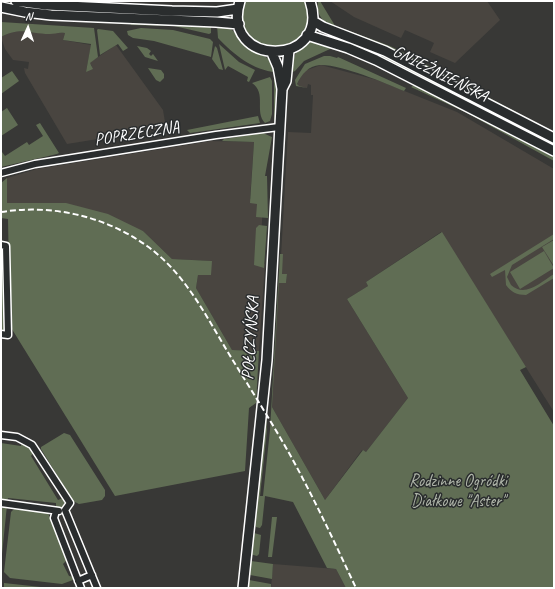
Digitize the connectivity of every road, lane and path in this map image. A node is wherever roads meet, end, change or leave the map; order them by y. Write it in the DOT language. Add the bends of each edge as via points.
graph roads {
  1 [pos="16,1"];
  2 [pos="310,1"];
  3 [pos="239,5"];
  4 [pos="1,7"];
  5 [pos="313,21"];
  6 [pos="238,24"];
  7 [pos="307,35"];
  8 [pos="289,50"];
  9 [pos="272,52"];
  10 [pos="282,89"];
  11 [pos="279,128"];
  12 [pos="554,138"];
  13 [pos="554,151"];
  14 [pos="1,173"];
  15 [pos="3,245"];
  16 [pos="1,334"];
  17 [pos="1,435"];
  18 [pos="1,503"];
  19 [pos="65,510"];
  20 [pos="56,511"];
  21 [pos="92,575"];
  22 [pos="78,580"];
  23 [pos="81,588"];
  24 [pos="97,588"];
  25 [pos="243,588"];
  1 -- 3 [label="street" via="46,5 217,12"];
  2 -- 5 [label="street"];
  3 -- 6 [label="street"];
  4 -- 6 [label="street" via="52,15"];
  5 -- 7 [label="street"];
  5 -- 12 [label="street, GNIEŹNIEŃSKA" via="384,51"];
  6 -- 9 [label="street" via="247,41 263,51"];
  7 -- 8 [label="street"];
  7 -- 13 [label="street, GNIEŹNIEŃSKA" via="381,62"];
  8 -- 9 [label="street"];
  8 -- 10 [label="street, POŁCZYŃSKA" via="286,81"];
  9 -- 10 [label="street, POŁCZYŃSKA"];
  10 -- 11 [label="street, POŁCZYŃSKA"];
  11 -- 14 [label="street, POPRZECZNA" via="221,134 36,164"];
  11 -- 25 [label="street, POŁCZYŃSKA" via="267,360"];
  15 -- 16 [label="street" via="8,335"];
  17 -- 19 [label="street" via="17,437 32,445 70,503"];
  18 -- 20 [label="street"];
  19 -- 20 [label="street"];
  19 -- 21 [label="street"];
  20 -- 22 [label="street" via="54,518"];
  21 -- 22 [label="street"];
  21 -- 24 [label="street"];
  22 -- 23 [label="street"];
}
